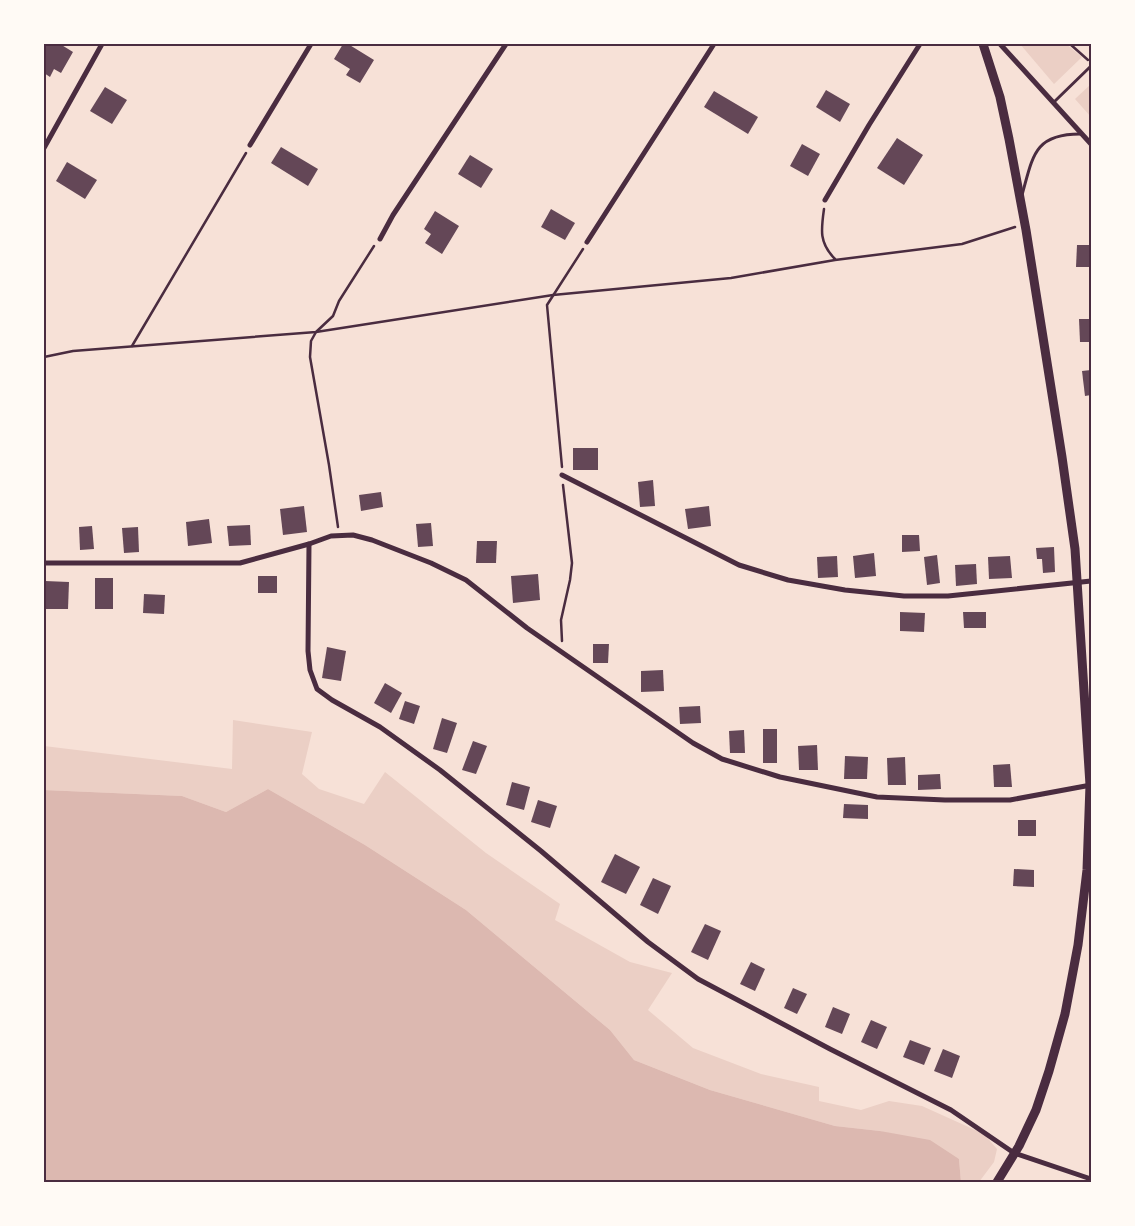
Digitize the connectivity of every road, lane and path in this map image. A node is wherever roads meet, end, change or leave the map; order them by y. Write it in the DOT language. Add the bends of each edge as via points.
graph roads {
  1 [pos="102,44"];
  2 [pos="311,44"];
  3 [pos="506,44"];
  4 [pos="714,44"];
  5 [pos="920,44"];
  6 [pos="983,44"];
  7 [pos="1000,44"];
  8 [pos="1070,44"];
  9 [pos="1091,63"];
  10 [pos="1091,66"];
  11 [pos="1053,102"];
  12 [pos="1082,134"];
  13 [pos="1091,144"];
  14 [pos="250,145"];
  15 [pos="44,148"];
  16 [pos="826,200"];
  17 [pos="1020,200"];
  18 [pos="1025,224"];
  19 [pos="380,239"];
  20 [pos="588,242"];
  21 [pos="374,246"];
  22 [pos="835,260"];
  23 [pos="553,296"];
  24 [pos="316,332"];
  25 [pos="132,346"];
  26 [pos="44,357"];
  27 [pos="562,475"];
  28 [pos="339,536"];
  29 [pos="309,544"];
  30 [pos="44,563"];
  31 [pos="1091,581"];
  32 [pos="1078,582"];
  33 [pos="1091,785"];
  34 [pos="1014,1153"];
  35 [pos="1091,1179"];
  36 [pos="997,1182"];
  1 -- 15 [label="street"];
  2 -- 14 [label="street"];
  3 -- 19 [label="street"];
  4 -- 20 [label="street"];
  5 -- 16 [label="street"];
  6 -- 17 [label="street" via="1000,97"];
  7 -- 11 [label="street"];
  8 -- 9 [label="path"];
  10 -- 11 [label="lane"];
  11 -- 12 [label="street"];
  12 -- 13 [label="street"];
  12 -- 17 [label="lane" via="1061,134 1047,139 1040,146"];
  14 -- 25 [label="path"];
  16 -- 22 [label="path" via="821,233 827,252"];
  17 -- 18 [label="street"];
  18 -- 22 [label="path" via="962,244"];
  18 -- 32 [label="street"];
  20 -- 23 [label="path"];
  21 -- 24 [label="path" via="332,316"];
  22 -- 23 [label="path" via="731,278"];
  23 -- 24 [label="path"];
  24 -- 25 [label="path"];
  24 -- 28 [label="path" via="311,341 310,358"];
  25 -- 26 [label="path"];
  27 -- 32 [label="street" via="739,565 788,580 904,596 948,596"];
  28 -- 29 [label="street"];
  28 -- 33 [label="street" via="353,535 372,540 466,580 527,628 693,743 722,759 780,778 877,797 1010,800"];
  29 -- 30 [label="street" via="240,563"];
  29 -- 34 [label="street" via="308,650 310,670 317,689 440,770 648,942 698,979 951,1110"];
  31 -- 32 [label="street"];
  32 -- 33 [label="street"];
  33 -- 34 [label="street" via="1087,870 1065,1014 1036,1110"];
  34 -- 35 [label="street"];
  34 -- 36 [label="street"];
}
